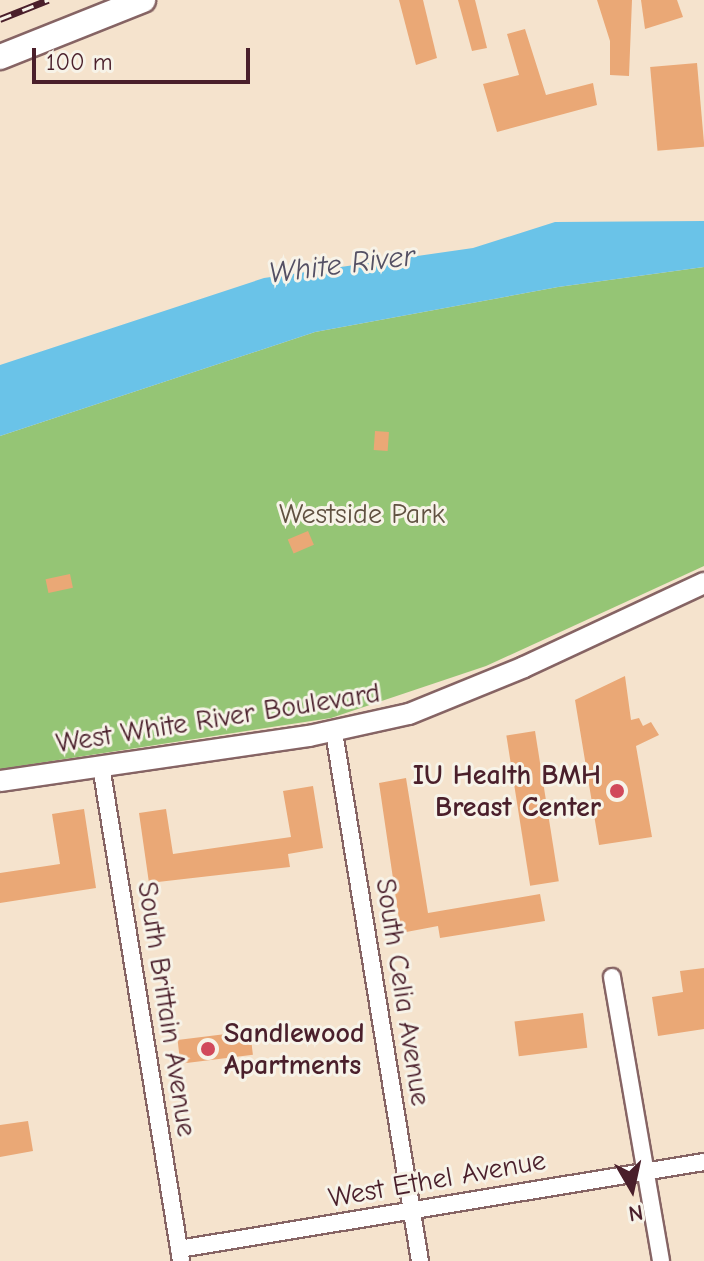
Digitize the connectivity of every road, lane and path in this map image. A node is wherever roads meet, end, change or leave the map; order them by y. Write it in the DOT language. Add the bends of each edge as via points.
graph roads {
  1 [pos="143,0"];
  2 [pos="0,57"];
  3 [pos="704,583"];
  4 [pos="334,732"];
  5 [pos="101,766"];
  6 [pos="0,781"];
  7 [pos="612,977"];
  8 [pos="704,1162"];
  9 [pos="644,1171"];
  10 [pos="412,1209"];
  11 [pos="180,1255"];
  12 [pos="420,1261"];
  13 [pos="661,1261"];
  1 -- 2 [label="main road"];
  3 -- 4 [label="street, West White River Boulevard" via="469,692"];
  4 -- 5 [label="street, West White River Boulevard"];
  4 -- 10 [label="street, South Celia Avenue"];
  5 -- 6 [label="street, West White River Boulevard"];
  5 -- 11 [label="street, South Brittain Avenue"];
  7 -- 9 [label="street"];
  8 -- 9 [label="street, West Ethel Avenue"];
  9 -- 10 [label="street, West Ethel Avenue"];
  9 -- 13 [label="street"];
  10 -- 11 [label="street, West Ethel Avenue"];
  10 -- 12 [label="street, South Celia Avenue"];
}
